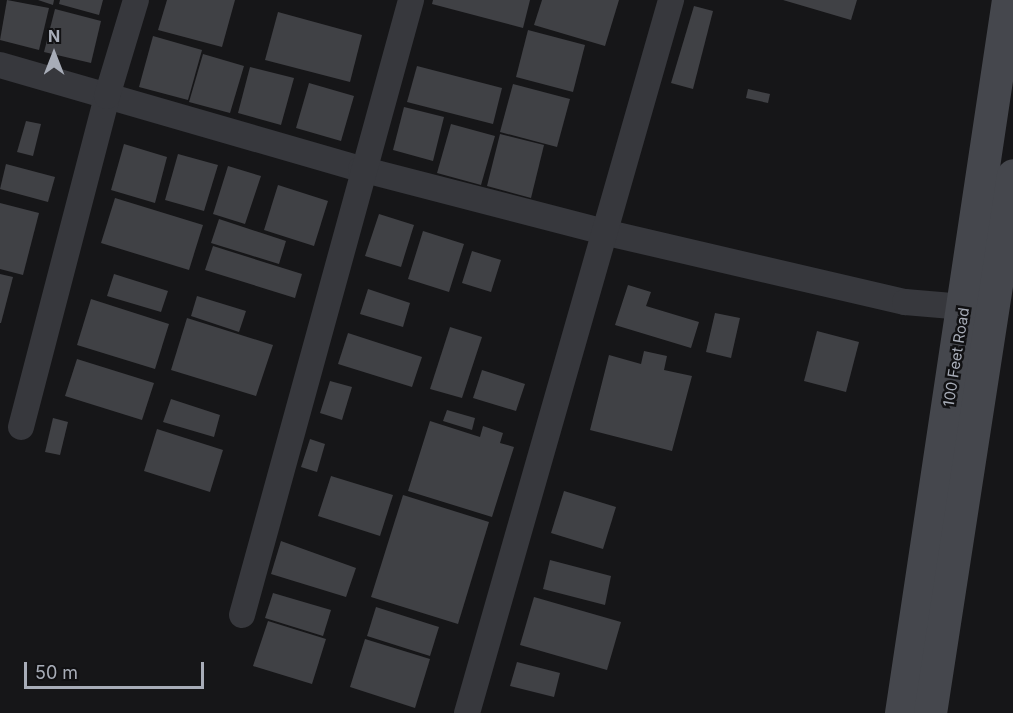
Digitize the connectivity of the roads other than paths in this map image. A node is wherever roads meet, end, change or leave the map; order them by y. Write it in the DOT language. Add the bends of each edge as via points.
graph roads {
  1 [pos="136,0"];
  2 [pos="411,0"];
  3 [pos="671,0"];
  4 [pos="1008,0"];
  5 [pos="0,65"];
  6 [pos="107,96"];
  7 [pos="361,169"];
  8 [pos="1013,175"];
  9 [pos="608,233"];
  10 [pos="964,307"];
  11 [pos="21,427"];
  12 [pos="242,615"];
  13 [pos="467,713"];
  14 [pos="901,713"];
  15 [pos="930,713"];
  1 -- 6 [label="street"];
  2 -- 7 [label="street"];
  3 -- 9 [label="street"];
  4 -- 10 [label="street, 100 Feet Road"];
  5 -- 6 [label="street"];
  6 -- 7 [label="street"];
  6 -- 11 [label="street"];
  7 -- 9 [label="street"];
  7 -- 12 [label="street"];
  8 -- 15 [label="street, 100 Feet Road"];
  9 -- 10 [label="street" via="905,302"];
  9 -- 13 [label="street"];
  10 -- 14 [label="street, 100 Feet Road"];
}
